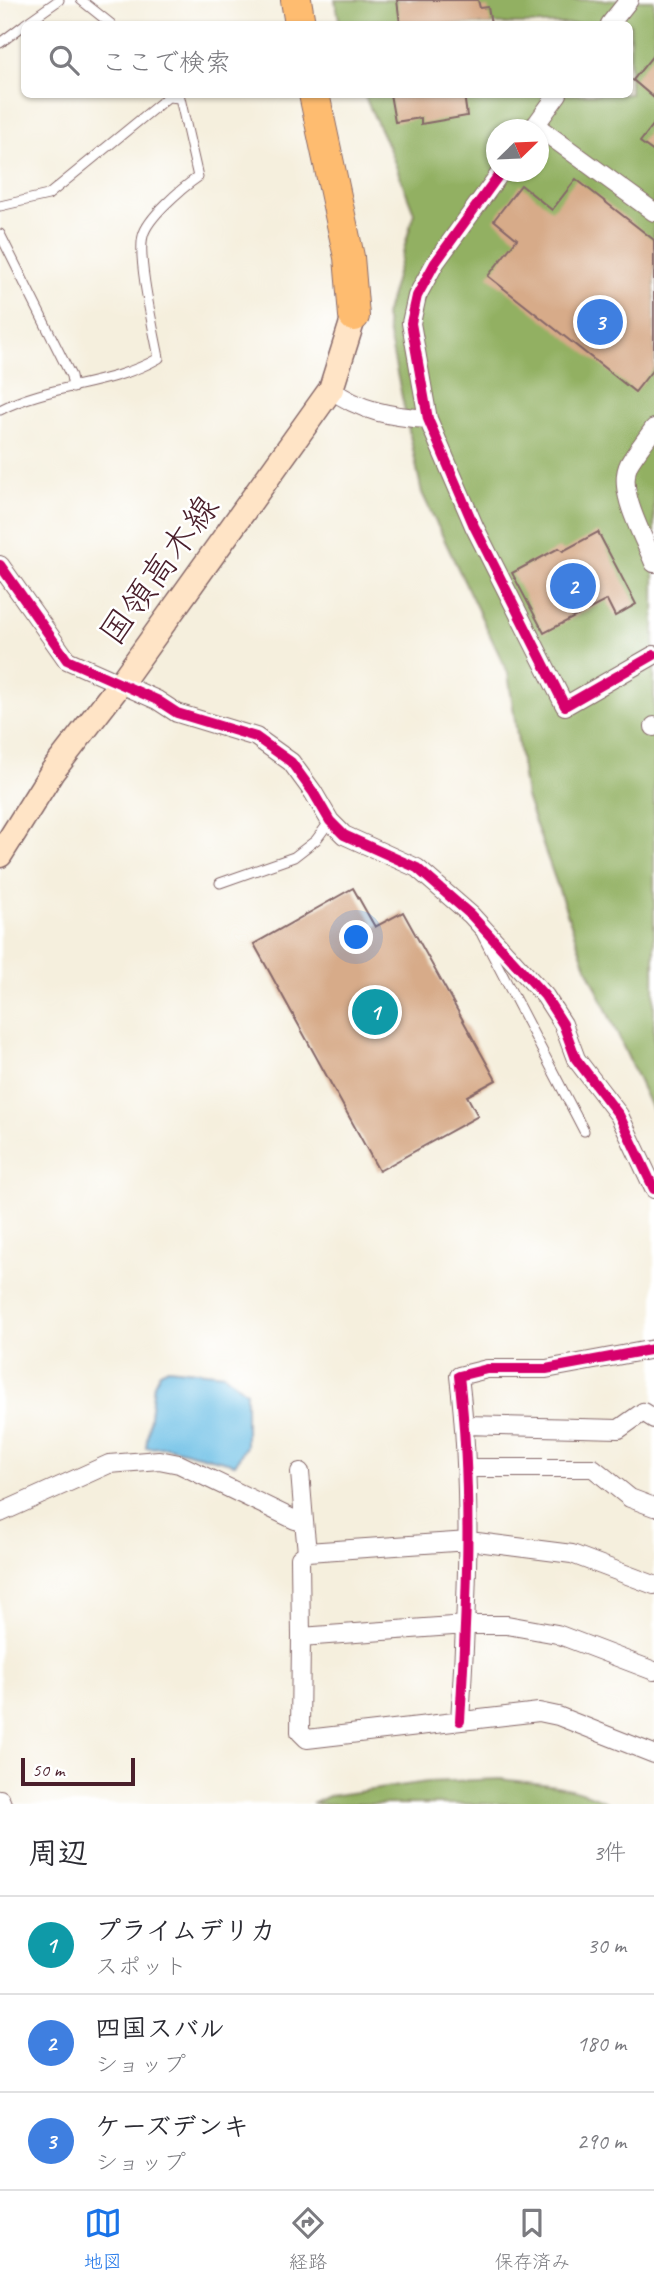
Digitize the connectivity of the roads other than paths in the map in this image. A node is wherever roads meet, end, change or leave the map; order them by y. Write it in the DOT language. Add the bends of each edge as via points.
graph roads {
  1 [pos="59,0"];
  2 [pos="81,0"];
  3 [pos="296,0"];
  4 [pos="629,0"];
  5 [pos="30,21"];
  6 [pos="107,21"];
  7 [pos="300,21"];
  8 [pos="612,21"];
  9 [pos="21,28"];
  10 [pos="0,43"];
  11 [pos="166,98"];
  12 [pos="180,98"];
  13 [pos="315,98"];
  14 [pos="555,98"];
  15 [pos="540,119"];
  16 [pos="549,138"];
  17 [pos="495,182"];
  18 [pos="0,206"];
  19 [pos="654,212"];
  20 [pos="0,234"];
  21 [pos="354,316"];
  22 [pos="73,388"];
  23 [pos="331,389"];
  24 [pos="0,410"];
  25 [pos="428,418"];
  26 [pos="654,428"];
  27 [pos="654,563"];
  28 [pos="0,565"];
  29 [pos="654,655"];
  30 [pos="120,684"];
  31 [pos="330,821"];
  32 [pos="0,855"];
  33 [pos="220,883"];
  34 [pos="471,915"];
  35 [pos="584,1131"];
  36 [pos="654,1189"];
  37 [pos="654,1349"];
  38 [pos="654,1419"];
  39 [pos="465,1425"];
  40 [pos="467,1468"];
  41 [pos="300,1472"];
  42 [pos="654,1507"];
  43 [pos="0,1513"];
  44 [pos="304,1521"];
  45 [pos="469,1541"];
  46 [pos="307,1552"];
  47 [pos="654,1585"];
  48 [pos="466,1625"];
  49 [pos="301,1637"];
  50 [pos="654,1671"];
  51 [pos="460,1721"];
  52 [pos="654,1754"];
  53 [pos="0,1799"];
  54 [pos="2,1804"];
  1 -- 5 [label="lane"];
  2 -- 6 [label="lane"];
  3 -- 7 [label="highway"];
  4 -- 8 [label="street"];
  9 -- 10 [label="lane"];
  11 -- 18 [label="lane" via="48,195"];
  12 -- 22 [label="lane" via="198,177 143,233 141,251 159,358 142,368"];
  13 -- 21 [label="highway" via="349,257"];
  14 -- 15 [label="street"];
  16 -- 19 [label="street"];
  17 -- 25 [label="street" via="435,263 418,296 411,323"];
  20 -- 22 [label="lane"];
  21 -- 23 [label="main road, 国領高木線"];
  22 -- 24 [label="lane" via="37,395"];
  23 -- 25 [label="street" via="347,402 396,417"];
  23 -- 30 [label="main road, 国領高木線"];
  25 -- 29 [label="street" via="474,526 565,706"];
  26 -- 27 [label="street" via="628,466 624,482"];
  28 -- 30 [label="street" via="67,660"];
  30 -- 31 [label="street" via="177,713 256,737 291,762"];
  30 -- 32 [label="main road, 国領高木線" via="52,772"];
  31 -- 33 [label="lane" via="295,857"];
  31 -- 34 [label="street" via="344,835 417,868"];
  34 -- 35 [label="lane"];
  34 -- 36 [label="street" via="545,996 563,1024 576,1059 619,1115"];
  37 -- 39 [label="street" via="546,1368 488,1369 459,1376"];
  38 -- 39 [label="street" via="643,1412 619,1429"];
  39 -- 40 [label="street"];
  40 -- 42 [label="street" via="593,1468 630,1498"];
  40 -- 45 [label="street"];
  41 -- 44 [label="street"];
  43 -- 44 [label="street" via="109,1464 159,1460 179,1464"];
  44 -- 46 [label="street"];
  45 -- 46 [label="street"];
  45 -- 47 [label="street" via="572,1554"];
  45 -- 48 [label="street"];
  46 -- 49 [label="street" via="300,1558"];
  48 -- 49 [label="street"];
  48 -- 50 [label="street" via="507,1625 557,1634"];
  48 -- 51 [label="street"];
  49 -- 51 [label="street" via="300,1732 307,1739"];
  51 -- 52 [label="street" via="539,1712"];
  53 -- 54 [label="street"];
}
